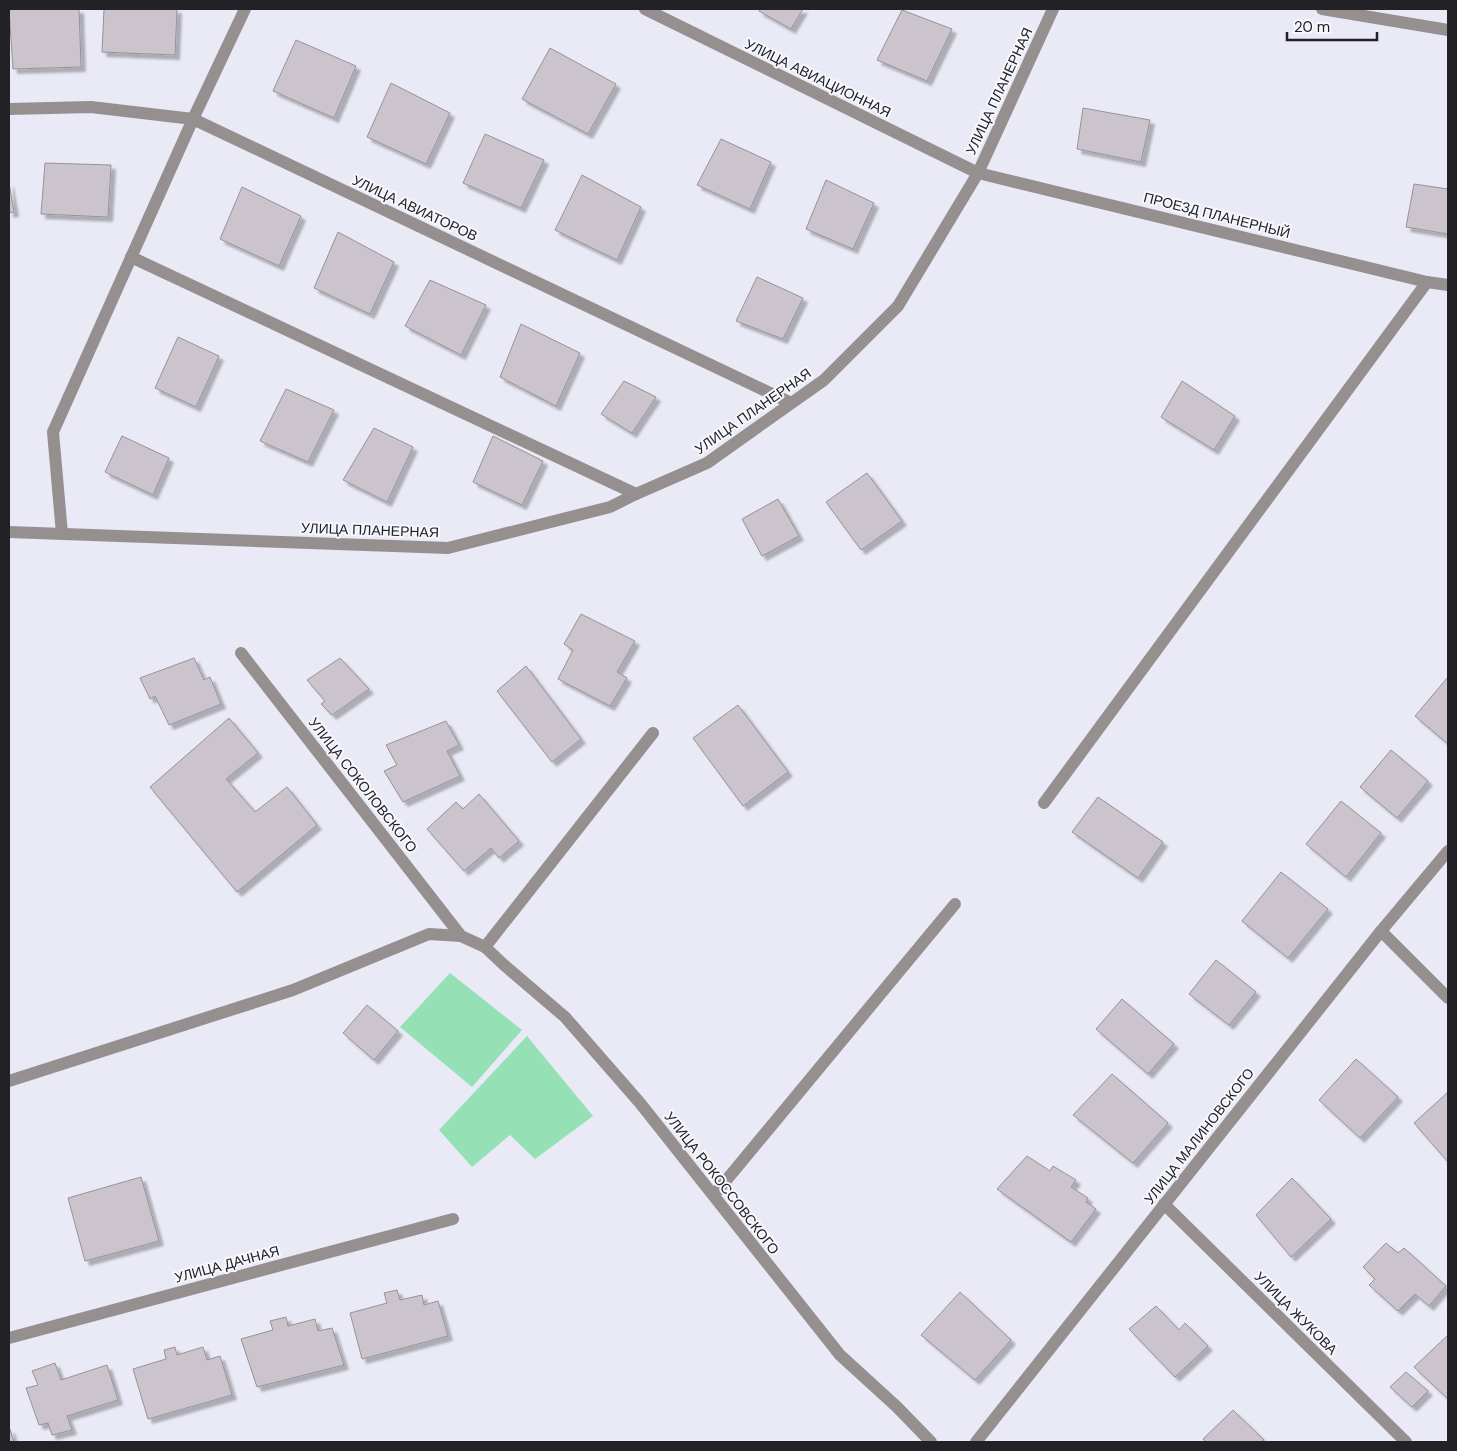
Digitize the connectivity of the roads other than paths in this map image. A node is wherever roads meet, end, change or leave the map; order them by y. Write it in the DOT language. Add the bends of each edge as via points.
graph roads {
  1 [pos="245,9"];
  2 [pos="645,9"];
  3 [pos="1053,9"];
  4 [pos="1322,9"];
  5 [pos="1448,30"];
  6 [pos="9,109"];
  7 [pos="193,119"];
  8 [pos="978,173"];
  9 [pos="131,257"];
  10 [pos="1427,282"];
  11 [pos="1448,285"];
  12 [pos="791,403"];
  13 [pos="636,494"];
  14 [pos="9,532"];
  15 [pos="62,534"];
  16 [pos="241,653"];
  17 [pos="653,733"];
  18 [pos="1044,803"];
  19 [pos="1448,851"];
  20 [pos="955,904"];
  21 [pos="1381,931"];
  22 [pos="461,936"];
  23 [pos="485,947"];
  24 [pos="1448,998"];
  25 [pos="9,1081"];
  26 [pos="714,1195"];
  27 [pos="1164,1204"];
  28 [pos="453,1219"];
  29 [pos="9,1338"];
  30 [pos="931,1442"];
  31 [pos="976,1442"];
  32 [pos="1406,1442"];
  1 -- 7 [label="street"];
  2 -- 8 [label="street, УЛИЦА АВИАЦИОННАЯ"];
  3 -- 8 [label="street, УЛИЦА ПЛАНЕРНАЯ"];
  4 -- 5 [label="street"];
  6 -- 7 [label="street, УЛИЦА АВИАТОРОВ" via="91,106"];
  7 -- 9 [label="street"];
  7 -- 12 [label="street, УЛИЦА АВИАТОРОВ"];
  8 -- 10 [label="street, ПРОЕЗД ПЛАНЕРНЫЙ"];
  8 -- 12 [label="street, УЛИЦА ПЛАНЕРНАЯ" via="898,306 824,380"];
  9 -- 13 [label="street"];
  9 -- 15 [label="street" via="52,432"];
  10 -- 11 [label="street, ПРОЕЗД ПЛАНЕРНЫЙ"];
  10 -- 18 [label="street"];
  12 -- 13 [label="street, УЛИЦА ПЛАНЕРНАЯ" via="707,463"];
  13 -- 15 [label="street, УЛИЦА ПЛАНЕРНАЯ" via="610,507 448,548"];
  14 -- 15 [label="street, УЛИЦА ПЛАНЕРНАЯ"];
  16 -- 22 [label="street, УЛИЦА СОКОЛОВСКОГО"];
  17 -- 23 [label="street"];
  19 -- 21 [label="street, УЛИЦА МАЛИНОВСКОГО"];
  20 -- 26 [label="street"];
  21 -- 24 [label="street"];
  21 -- 27 [label="street, УЛИЦА МАЛИНОВСКОГО"];
  22 -- 23 [label="street, УЛИЦА СОКОЛОВСКОГО"];
  22 -- 25 [label="street, УЛИЦА СОКОЛОВСКОГО" via="429,934 292,990"];
  23 -- 26 [label="street, УЛИЦА РОКОССОВСКОГО" via="565,1017"];
  26 -- 30 [label="street, УЛИЦА РОКОССОВСКОГО" via="840,1356"];
  27 -- 31 [label="street, УЛИЦА МАЛИНОВСКОГО"];
  27 -- 32 [label="street, УЛИЦА ЖУКОВА"];
  28 -- 29 [label="street, УЛИЦА ДАЧНАЯ"];
}
